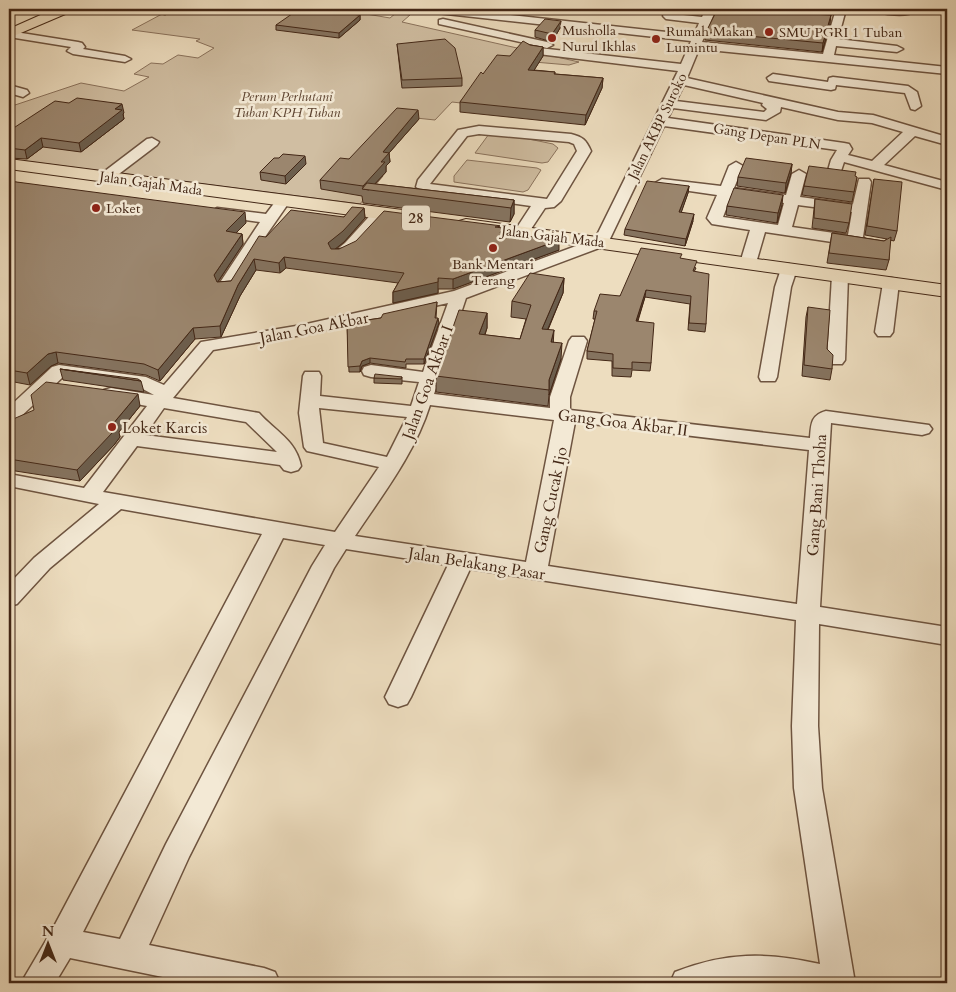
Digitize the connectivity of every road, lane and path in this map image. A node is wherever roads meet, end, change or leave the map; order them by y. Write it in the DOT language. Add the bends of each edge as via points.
graph roads {
  1 [pos="66,9"];
  2 [pos="441,9"];
  3 [pos="657,9"];
  4 [pos="711,9"];
  5 [pos="841,9"];
  6 [pos="879,9"];
  7 [pos="477,11"];
  8 [pos="542,11"];
  9 [pos="910,11"];
  10 [pos="423,12"];
  11 [pos="511,19"];
  12 [pos="531,21"];
  13 [pos="706,21"];
  14 [pos="594,29"];
  15 [pos="9,34"];
  16 [pos="494,34"];
  17 [pos="585,41"];
  18 [pos="832,42"];
  19 [pos="696,44"];
  20 [pos="896,49"];
  21 [pos="530,50"];
  22 [pos="565,54"];
  23 [pos="827,57"];
  24 [pos="124,59"];
  25 [pos="842,60"];
  26 [pos="947,66"];
  27 [pos="686,68"];
  28 [pos="947,70"];
  29 [pos="773,78"];
  30 [pos="680,80"];
  31 [pos="9,90"];
  32 [pos="828,91"];
  33 [pos="23,93"];
  34 [pos="772,101"];
  35 [pos="668,104"];
  36 [pos="915,106"];
  37 [pos="813,110"];
  38 [pos="756,115"];
  39 [pos="660,121"];
  40 [pos="913,130"];
  41 [pos="746,132"];
  42 [pos="947,141"];
  43 [pos="152,142"];
  44 [pos="840,157"];
  45 [pos="9,164"];
  46 [pos="736,166"];
  47 [pos="875,166"];
  48 [pos="799,174"];
  49 [pos="834,174"];
  50 [pos="106,177"];
  51 [pos="632,180"];
  52 [pos="864,182"];
  53 [pos="947,186"];
  54 [pos="726,192"];
  55 [pos="283,200"];
  56 [pos="792,200"];
  57 [pos="542,204"];
  58 [pos="561,205"];
  59 [pos="860,209"];
  60 [pos="203,210"];
  61 [pos="380,213"];
  62 [pos="269,219"];
  63 [pos="759,227"];
  64 [pos="784,230"];
  65 [pos="522,232"];
  66 [pos="855,240"];
  67 [pos="601,242"];
  68 [pos="873,242"];
  69 [pos="338,255"];
  70 [pos="748,263"];
  71 [pos="789,269"];
  72 [pos="840,276"];
  73 [pos="891,283"];
  74 [pos="225,287"];
  75 [pos="947,291"];
  76 [pos="459,295"];
  77 [pos="884,332"];
  78 [pos="578,341"];
  79 [pos="836,360"];
  80 [pos="371,371"];
  81 [pos="312,376"];
  82 [pos="768,377"];
  83 [pos="432,378"];
  84 [pos="163,398"];
  85 [pos="309,401"];
  86 [pos="422,406"];
  87 [pos="562,414"];
  88 [pos="9,417"];
  89 [pos="922,430"];
  90 [pos="132,439"];
  91 [pos="821,446"];
  92 [pos="392,464"];
  93 [pos="9,480"];
  94 [pos="88,497"];
  95 [pos="114,503"];
  96 [pos="275,531"];
  97 [pos="341,542"];
  98 [pos="462,561"];
  99 [pos="535,573"];
  100 [pos="9,598"];
  101 [pos="808,613"];
  102 [pos="947,636"];
  103 [pos="398,697"];
  104 [pos="62,942"];
  105 [pos="128,956"];
  106 [pos="37,983"];
  107 [pos="264,983"];
  108 [pos="686,983"];
  109 [pos="838,983"];
  1 -- 15 [label="main road"];
  2 -- 7 [label="street"];
  2 -- 10 [label="street"];
  3 -- 13 [label="street" via="672,11 670,17"];
  4 -- 13 [label="street, Jalan AKBP Suroko"];
  5 -- 18 [label="street"];
  6 -- 9 [label="street"];
  7 -- 11 [label="street"];
  8 -- 12 [label="street"];
  10 -- 16 [label="street"];
  11 -- 12 [label="street"];
  11 -- 16 [label="street"];
  12 -- 14 [label="street"];
  13 -- 19 [label="street, Jalan AKBP Suroko"];
  14 -- 17 [label="street"];
  14 -- 19 [label="street"];
  15 -- 24 [label="street" via="78,45 73,50"];
  16 -- 22 [label="street" via="565,49"];
  18 -- 20 [label="street"];
  18 -- 23 [label="street"];
  19 -- 23 [label="street"];
  19 -- 27 [label="street, Jalan AKBP Suroko"];
  21 -- 22 [label="street"];
  22 -- 27 [label="street"];
  23 -- 25 [label="street"];
  23 -- 26 [label="street"];
  25 -- 28 [label="street"];
  25 -- 32 [label="street"];
  27 -- 30 [label="street, Jalan AKBP Suroko"];
  29 -- 32 [label="street"];
  30 -- 34 [label="street"];
  30 -- 35 [label="street, Jalan AKBP Suroko"];
  31 -- 33 [label="street"];
  32 -- 36 [label="street" via="909,91"];
  32 -- 37 [label="street"];
  34 -- 37 [label="street"];
  34 -- 38 [label="street" via="768,105 776,108 769,115"];
  35 -- 38 [label="street"];
  35 -- 39 [label="street, Jalan AKBP Suroko"];
  37 -- 40 [label="street" via="846,117 873,118"];
  38 -- 41 [label="street"];
  39 -- 41 [label="street, Gang Depan PLN"];
  39 -- 51 [label="street, Jalan AKBP Suroko"];
  40 -- 42 [label="street"];
  40 -- 47 [label="street"];
  41 -- 44 [label="street, Gang Depan PLN" via="844,148"];
  43 -- 50 [label="street"];
  44 -- 47 [label="street"];
  44 -- 49 [label="street, Gang Depan PLN"];
  45 -- 50 [label="main road, Jalan Gajah Mada / 28"];
  46 -- 54 [label="street"];
  47 -- 53 [label="street"];
  48 -- 56 [label="street"];
  50 -- 55 [label="main road, Jalan Gajah Mada / 28"];
  51 -- 54 [label="street"];
  51 -- 67 [label="street, Jalan AKBP Suroko"];
  52 -- 59 [label="street"];
  54 -- 56 [label="street"];
  54 -- 63 [label="street" via="716,220"];
  55 -- 61 [label="main road, Jalan Gajah Mada / 28"];
  55 -- 62 [label="street"];
  56 -- 59 [label="street"];
  56 -- 64 [label="street"];
  57 -- 57 [label="street" via="426,188 422,184 466,132 495,130 576,139 584,151 554,201"];
  57 -- 58 [label="street"];
  57 -- 65 [label="street"];
  59 -- 66 [label="street"];
  60 -- 62 [label="street"];
  61 -- 65 [label="main road, Jalan Gajah Mada / 28"];
  61 -- 69 [label="street" via="351,246"];
  62 -- 74 [label="street"];
  63 -- 64 [label="street"];
  63 -- 70 [label="street"];
  64 -- 66 [label="street"];
  65 -- 67 [label="main road, Jalan Gajah Mada / 28"];
  66 -- 68 [label="street"];
  67 -- 70 [label="main road, Jalan Gajah Mada / 28"];
  67 -- 76 [label="street, Jalan Goa Akbar"];
  70 -- 71 [label="main road, Jalan Gajah Mada / 28"];
  71 -- 72 [label="main road, Jalan Gajah Mada / 28"];
  71 -- 82 [label="street"];
  72 -- 73 [label="main road, Jalan Gajah Mada / 28"];
  72 -- 79 [label="street"];
  73 -- 75 [label="main road, Jalan Gajah Mada / 28"];
  73 -- 77 [label="street"];
  76 -- 83 [label="street, Jalan Goa Akbar I"];
  76 -- 84 [label="street, Jalan Goa Akbar" via="302,330 210,345"];
  78 -- 87 [label="street, Gang Cucak Ijo" via="560,397"];
  80 -- 83 [label="street"];
  81 -- 85 [label="street"];
  83 -- 86 [label="street, Jalan Goa Akbar I"];
  84 -- 88 [label="street" via="44,385"];
  84 -- 90 [label="street, Jalan Goa Akbar"];
  84 -- 90 [label="street" via="252,418 281,441 290,463"];
  85 -- 86 [label="street, Gang Goa Akbar II"];
  85 -- 92 [label="street" via="314,447"];
  86 -- 87 [label="street, Gang Goa Akbar II"];
  86 -- 92 [label="street, Jalan Goa Akbar I"];
  87 -- 91 [label="street, Gang Goa Akbar II" via="582,419"];
  87 -- 99 [label="street, Gang Cucak Ijo" via="565,422 563,441"];
  89 -- 91 [label="street, Gang Bani Thoha" via="824,418 821,421"];
  90 -- 94 [label="street, Jalan Goa Akbar"];
  91 -- 101 [label="street, Gang Bani Thoha"];
  92 -- 97 [label="street, Jalan Goa Akbar I"];
  93 -- 94 [label="street, Jalan Belakang Pasar"];
  94 -- 95 [label="street, Jalan Belakang Pasar"];
  95 -- 96 [label="street, Jalan Belakang Pasar"];
  95 -- 100 [label="street" via="42,563"];
  96 -- 97 [label="street, Jalan Belakang Pasar"];
  96 -- 104 [label="street"];
  97 -- 98 [label="street, Jalan Belakang Pasar"];
  97 -- 105 [label="street, Jalan Goa Akbar I" via="323,566 176,853"];
  98 -- 99 [label="street, Jalan Belakang Pasar"];
  98 -- 103 [label="street"];
  99 -- 101 [label="street, Jalan Belakang Pasar"];
  101 -- 102 [label="street, Jalan Belakang Pasar"];
  101 -- 109 [label="street, Gang Bani Thoha" via="804,658 808,788"];
  104 -- 105 [label="street"];
  104 -- 106 [label="street"];
  105 -- 107 [label="street"];
  108 -- 109 [label="street" via="720,971 739,970"];
}
